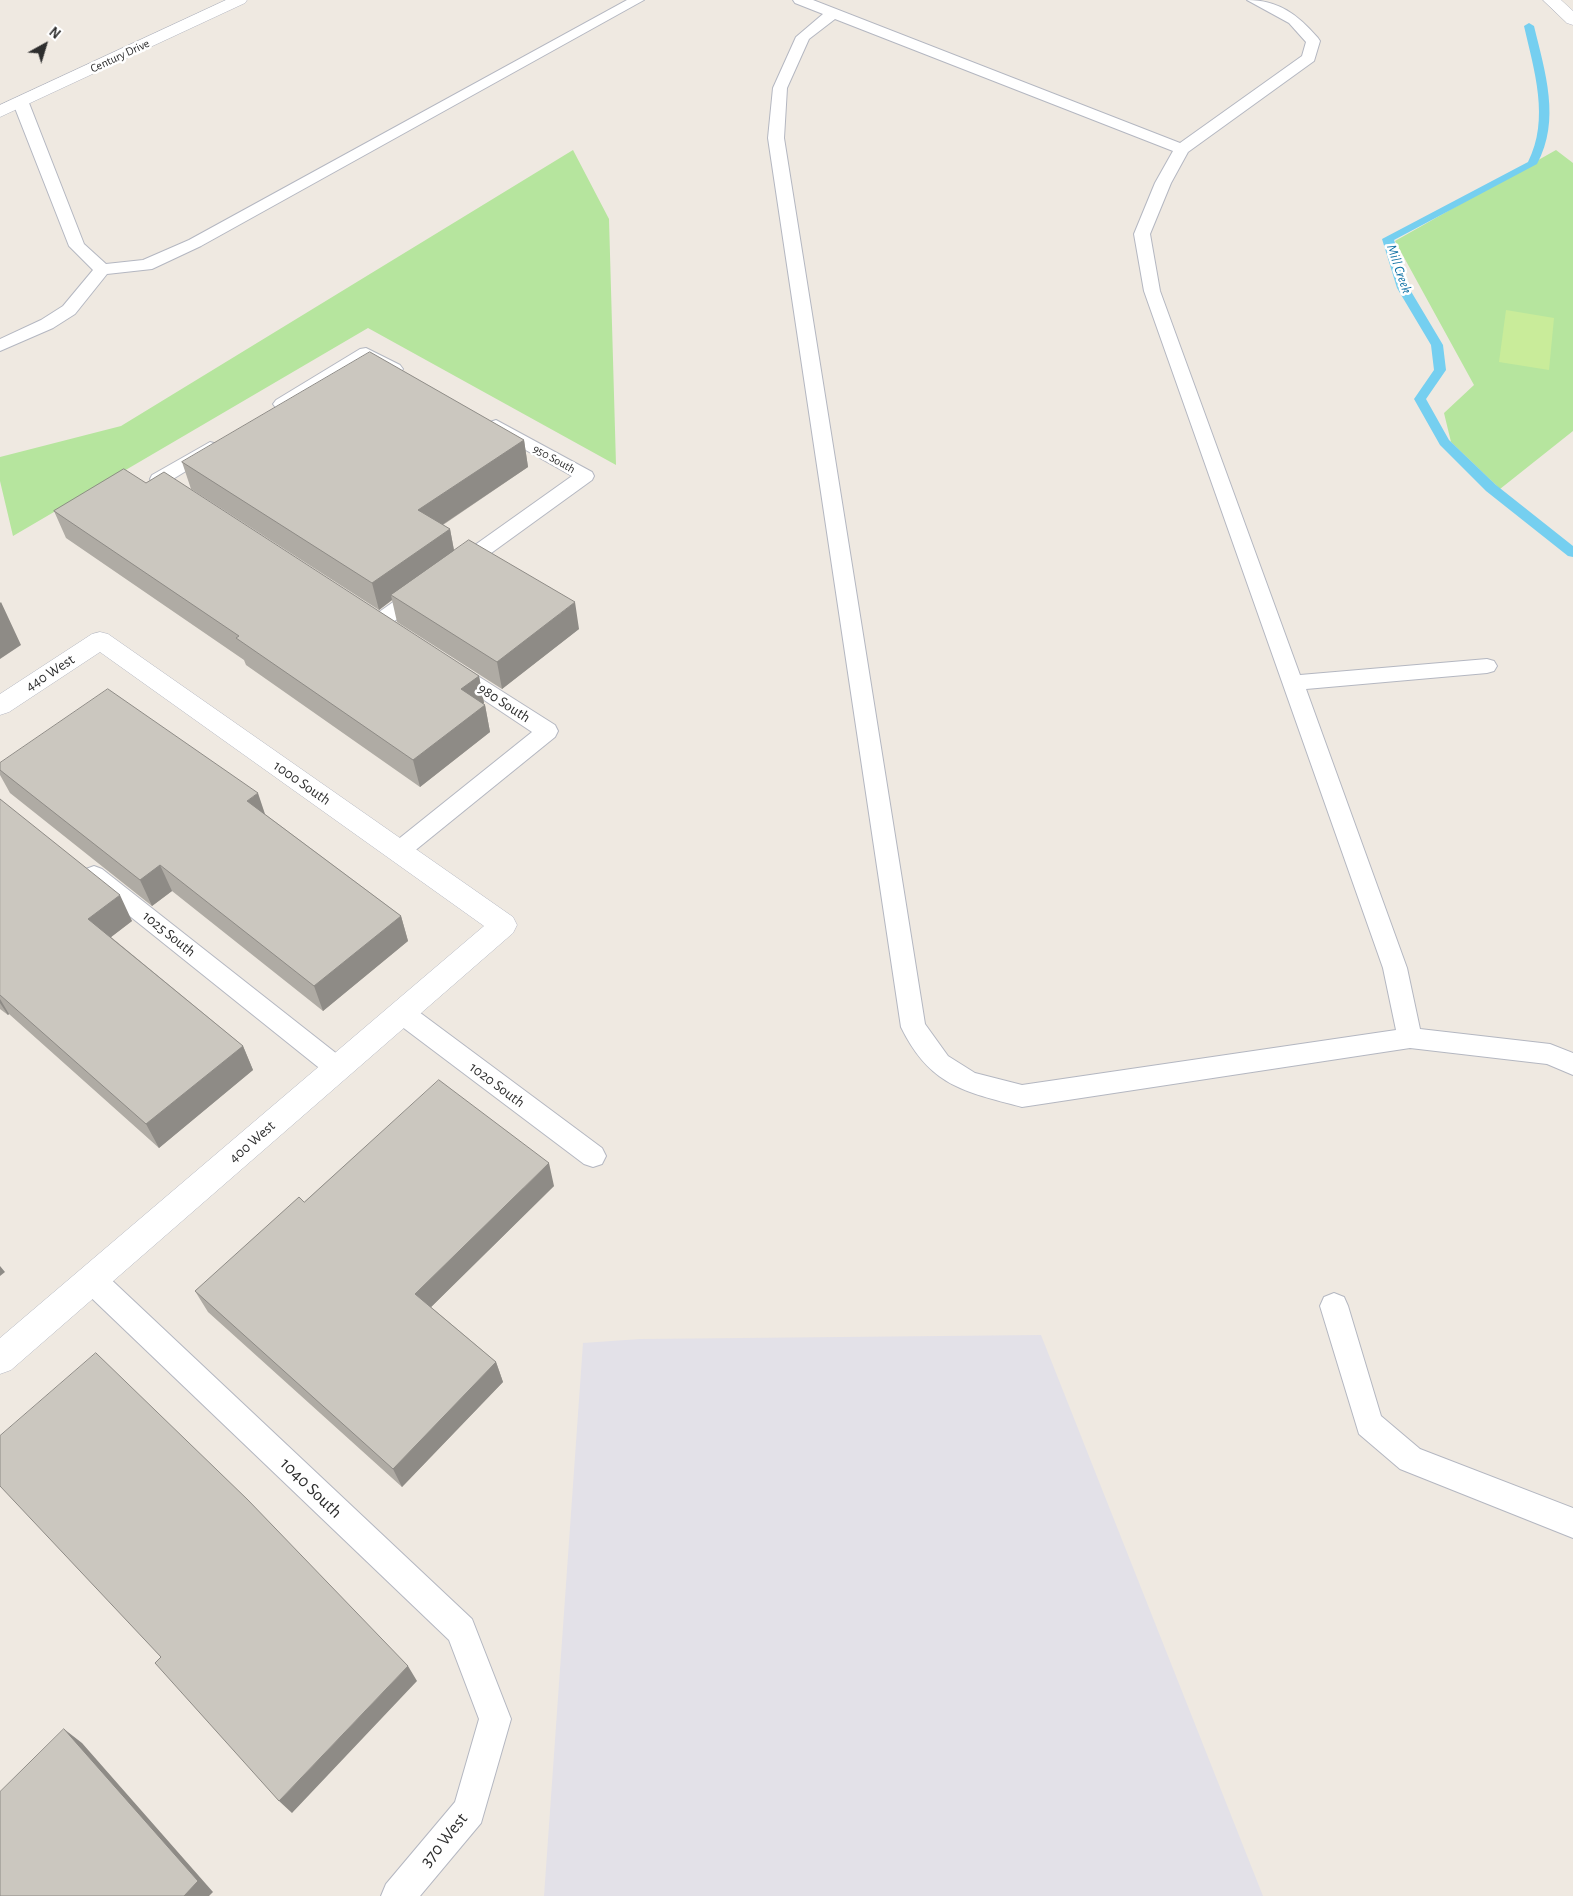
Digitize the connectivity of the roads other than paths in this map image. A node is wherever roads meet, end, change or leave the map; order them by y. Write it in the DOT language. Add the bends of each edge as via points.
graph roads {
  1 [pos="239,0"];
  2 [pos="638,0"];
  3 [pos="800,0"];
  4 [pos="1254,0"];
  5 [pos="1551,0"];
  6 [pos="833,13"];
  7 [pos="1573,20"];
  8 [pos="21,102"];
  9 [pos="0,112"];
  10 [pos="1182,149"];
  11 [pos="102,269"];
  12 [pos="0,346"];
  13 [pos="408,377"];
  14 [pos="267,413"];
  15 [pos="484,419"];
  16 [pos="225,438"];
  17 [pos="200,505"];
  18 [pos="379,622"];
  19 [pos="100,640"];
  20 [pos="435,658"];
  21 [pos="1486,666"];
  22 [pos="1293,682"];
  23 [pos="0,706"];
  24 [pos="399,852"];
  25 [pos="77,861"];
  26 [pos="503,925"];
  27 [pos="402,1013"];
  28 [pos="1410,1038"];
  29 [pos="1573,1065"];
  30 [pos="337,1068"];
  31 [pos="592,1156"];
  32 [pos="92,1280"];
  33 [pos="1334,1306"];
  34 [pos="0,1359"];
  35 [pos="1573,1523"];
  36 [pos="495,1719"];
  37 [pos="398,1896"];
  1 -- 8 [label="street, Century Drive"];
  2 -- 11 [label="lane" via="195,243 146,265"];
  3 -- 6 [label="lane"];
  4 -- 10 [label="lane" via="1294,20 1313,40 1309,58"];
  5 -- 7 [label="street"];
  6 -- 10 [label="lane"];
  6 -- 28 [label="lane" via="804,38 780,88 776,138 913,1027 939,1063 968,1082 1022,1096"];
  8 -- 9 [label="street, Century Drive"];
  8 -- 11 [label="lane" via="77,246"];
  10 -- 22 [label="lane" via="1142,234 1152,291"];
  11 -- 12 [label="lane" via="69,310"];
  13 -- 14 [label="lane" via="366,353"];
  15 -- 18 [label="lane, 950 South" via="585,476"];
  16 -- 17 [label="lane" via="159,479"];
  19 -- 23 [label="street, 440 West"];
  19 -- 24 [label="street, 1000 South"];
  20 -- 24 [label="lane, 980 South" via="547,731"];
  21 -- 22 [label="lane"];
  22 -- 28 [label="lane" via="1395,968"];
  24 -- 26 [label="street, 1000 South"];
  25 -- 30 [label="lane, 1025 South"];
  26 -- 27 [label="street, 400 West"];
  27 -- 30 [label="street, 400 West"];
  27 -- 31 [label="lane, 1020 South"];
  28 -- 29 [label="lane" via="1550,1054"];
  30 -- 32 [label="street, 400 West"];
  32 -- 34 [label="street, 400 West"];
  32 -- 36 [label="lane, 1040 South" via="461,1630"];
  33 -- 35 [label="lane" via="1369,1424 1410,1459"];
  36 -- 37 [label="lane, 370 West" via="469,1811"];
}
